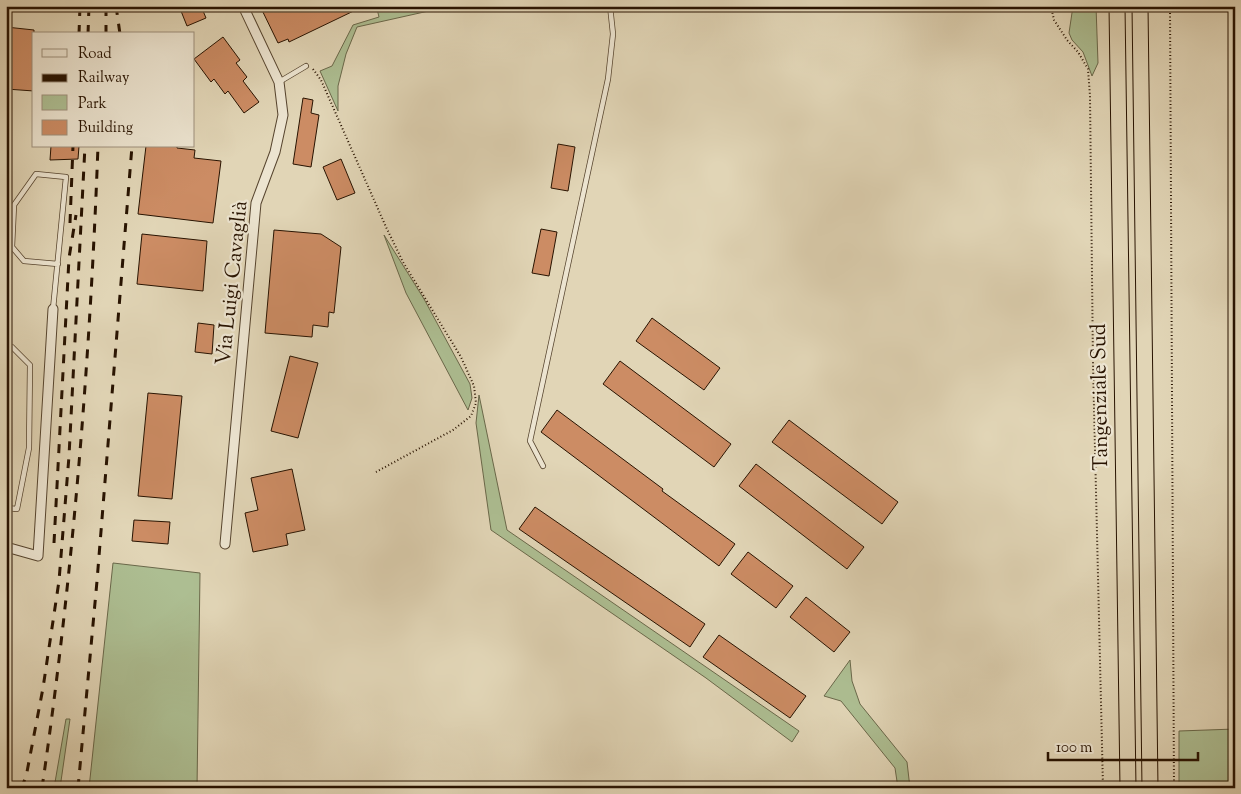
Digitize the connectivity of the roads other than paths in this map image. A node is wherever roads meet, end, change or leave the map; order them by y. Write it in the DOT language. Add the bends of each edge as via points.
graph roads {
  1 [pos="243,6"];
  2 [pos="610,6"];
  3 [pos="1118,6"];
  4 [pos="1140,6"];
  5 [pos="306,66"];
  6 [pos="279,82"];
  7 [pos="58,264"];
  8 [pos="53,309"];
  9 [pos="6,345"];
  10 [pos="543,466"];
  11 [pos="6,508"];
  12 [pos="225,544"];
  13 [pos="6,547"];
  14 [pos="1128,788"];
  15 [pos="1150,788"];
  1 -- 6 [label="street, Via Luigi Cavaglià"];
  2 -- 10 [label="lane" via="613,34 608,80 530,441"];
  3 -- 14 [label="highway, Tangenziale Sud"];
  4 -- 15 [label="highway, Tangenziale Sud"];
  5 -- 6 [label="lane"];
  6 -- 12 [label="street, Via Luigi Cavaglià" via="283,115 275,152 256,203"];
  7 -- 7 [label="lane" via="66,177 36,174 14,205 12,247 24,261"];
  7 -- 8 [label="lane"];
  8 -- 13 [label="street" via="38,556"];
  9 -- 11 [label="lane" via="30,365 30,374 29,448 17,508"];
}
